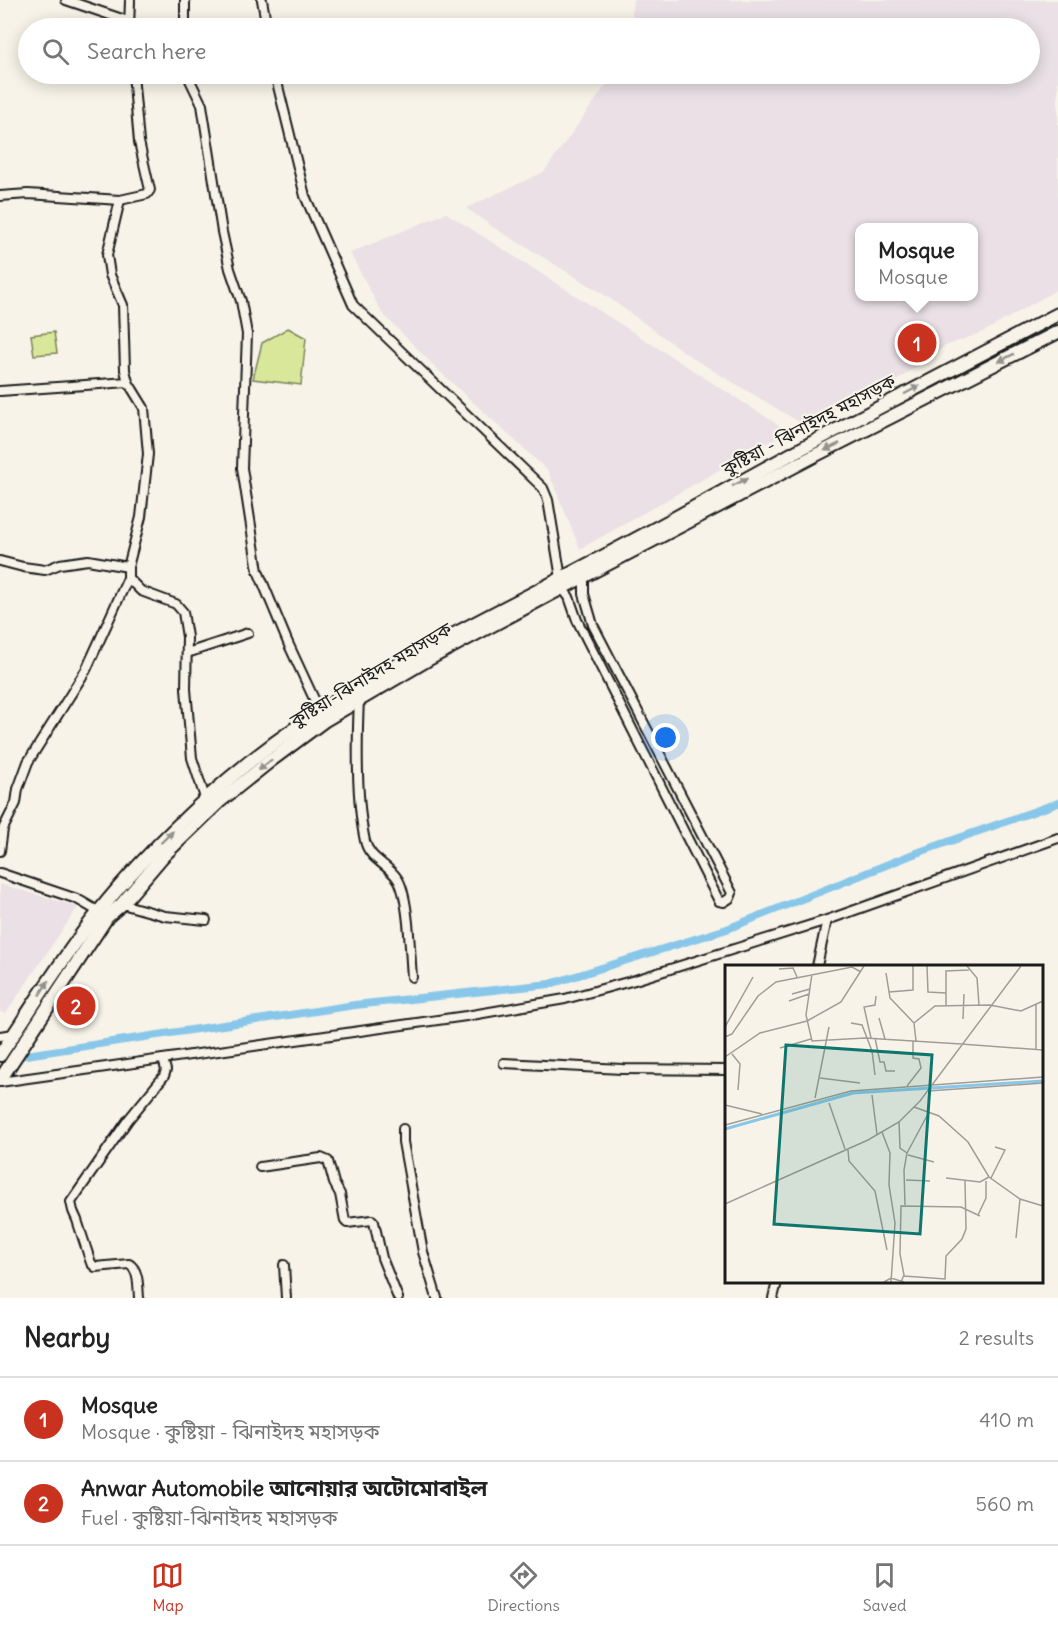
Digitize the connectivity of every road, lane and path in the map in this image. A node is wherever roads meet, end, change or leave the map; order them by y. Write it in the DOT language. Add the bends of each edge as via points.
graph roads {
  1 [pos="66,0"];
  2 [pos="130,0"];
  3 [pos="185,0"];
  4 [pos="262,0"];
  5 [pos="111,18"];
  6 [pos="129,18"];
  7 [pos="184,18"];
  8 [pos="265,18"];
  9 [pos="134,84"];
  10 [pos="192,84"];
  11 [pos="277,84"];
  12 [pos="0,196"];
  13 [pos="120,200"];
  14 [pos="1058,314"];
  15 [pos="1058,332"];
  16 [pos="128,382"];
  17 [pos="0,391"];
  18 [pos="0,561"];
  19 [pos="128,567"];
  20 [pos="580,575"];
  21 [pos="128,578"];
  22 [pos="564,582"];
  23 [pos="248,633"];
  24 [pos="187,653"];
  25 [pos="359,699"];
  26 [pos="322,715"];
  27 [pos="208,805"];
  28 [pos="1058,838"];
  29 [pos="0,851"];
  30 [pos="0,873"];
  31 [pos="122,904"];
  32 [pos="103,914"];
  33 [pos="206,920"];
  34 [pos="827,920"];
  35 [pos="817,965"];
  36 [pos="412,977"];
  37 [pos="9,1036"];
  38 [pos="0,1055"];
  39 [pos="163,1059"];
  40 [pos="504,1063"];
  41 [pos="725,1070"];
  42 [pos="0,1081"];
  43 [pos="403,1129"];
  44 [pos="260,1167"];
  45 [pos="284,1265"];
  46 [pos="777,1283"];
  47 [pos="139,1298"];
  48 [pos="286,1298"];
  49 [pos="398,1298"];
  50 [pos="437,1298"];
  51 [pos="773,1298"];
  1 -- 5 [label="street"];
  2 -- 6 [label="street"];
  3 -- 7 [label="street"];
  4 -- 8 [label="street"];
  9 -- 13 [label="street" via="150,190"];
  10 -- 26 [label="street" via="201,105 222,232 247,334 242,468 258,571"];
  11 -- 22 [label="street" via="304,196 353,305 543,488"];
  12 -- 13 [label="street"];
  13 -- 16 [label="street" via="107,255 110,275 123,305"];
  20 -- 14 [label="highway, কুষ্টিয়া - ঝিনাইদহ মহাসড়ক, one-way" via="822,438"];
  15 -- 20 [label="highway, কুষ্টিয়া - ঝিনাইদহ মহাসড়ক, one-way"];
  16 -- 17 [label="street"];
  16 -- 19 [label="street" via="144,408 148,454 141,517"];
  18 -- 19 [label="street" via="45,570 88,560"];
  19 -- 21 [label="street"];
  20 -- 22 [label="highway, কুষ্টিয়া-ঝিনাইদহ মহাসড়ক"];
  20 -- 22 [label="street" via="592,625 732,893 724,902 719,901 577,620"];
  21 -- 24 [label="street" via="141,591 176,604 183,612"];
  21 -- 29 [label="street" via="86,670 28,762 16,803 3,828"];
  22 -- 25 [label="highway, কুষ্টিয়া-ঝিনাইদহ মহাসড়ক"];
  22 -- 26 [label="highway, কুষ্টিয়া-ঝিনাইদহ মহাসড়ক" via="419,652"];
  23 -- 24 [label="street"];
  24 -- 27 [label="street" via="192,759"];
  25 -- 26 [label="highway, কুষ্টিয়া-ঝিনাইদহ মহাসড়ক"];
  25 -- 36 [label="street" via="365,842 370,854 398,879 404,898"];
  26 -- 27 [label="highway, কুষ্টিয়া-ঝিনাইদহ মহাসড়ক"];
  27 -- 31 [label="highway, কুষ্টিয়া-ঝিনাইদহ মহাসড়ক"];
  32 -- 27 [label="highway, কুষ্টিয়া-ঝিনাইদহ মহাসড়ক, one-way" via="155,849"];
  28 -- 34 [label="street"];
  30 -- 32 [label="street" via="77,898"];
  31 -- 32 [label="highway, কুষ্টিয়া-ঝিনাইদহ মহাসড়ক"];
  31 -- 33 [label="street" via="165,916"];
  37 -- 32 [label="highway, কুষ্টিয়া-ঝিনাইদহ মহাসড়ক, one-way" via="63,959"];
  32 -- 42 [label="highway, কুষ্টিয়া-ঝিনাইদহ মহাসড়ক"];
  34 -- 35 [label="street"];
  34 -- 39 [label="street" via="565,999"];
  37 -- 38 [label="highway, কুষ্টিয়া-ঝিনাইদহ মহাসড়ক"];
  39 -- 42 [label="street"];
  39 -- 47 [label="street" via="164,1076 71,1202 91,1263 95,1267 133,1266"];
  40 -- 41 [label="street"];
  43 -- 50 [label="street" via="423,1252"];
  44 -- 49 [label="street" via="321,1158 328,1161 345,1221 374,1222 382,1258"];
  45 -- 48 [label="street"];
  46 -- 51 [label="street"];
}
